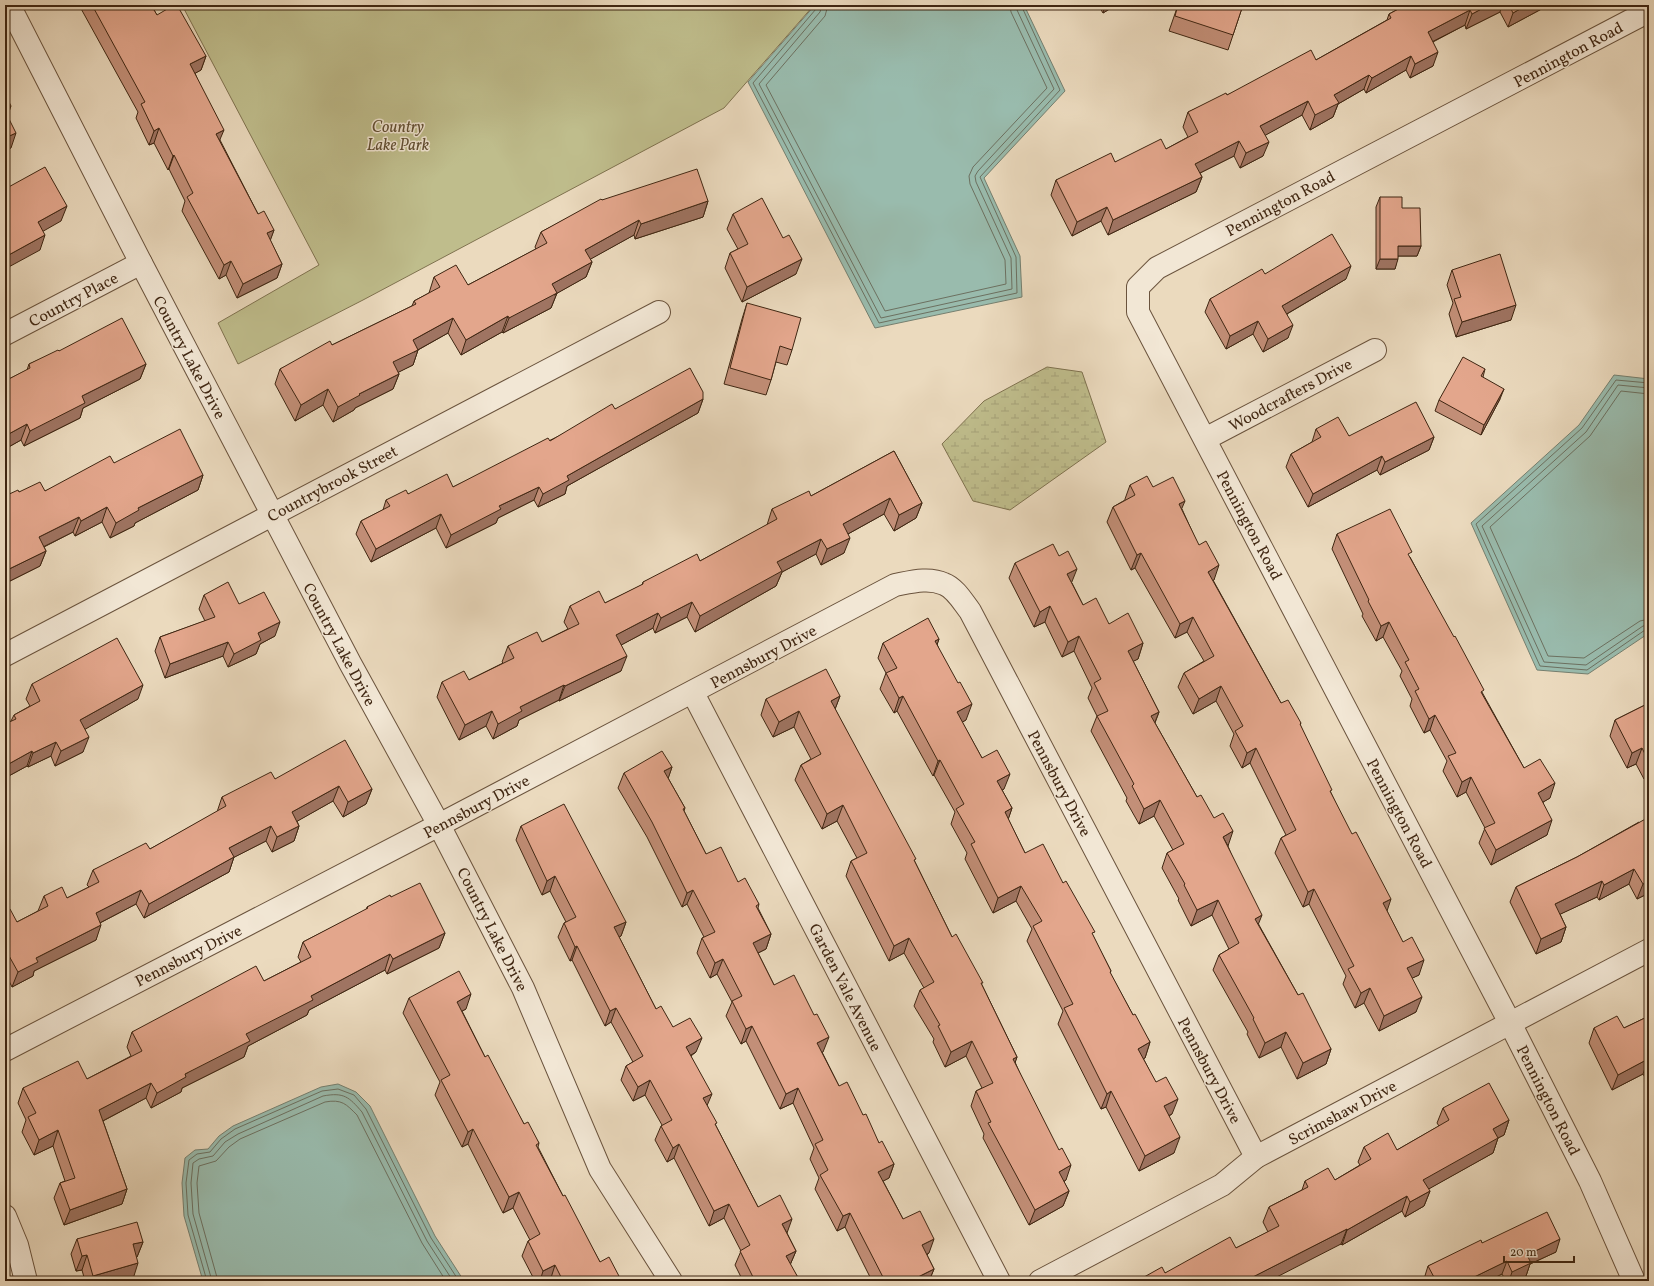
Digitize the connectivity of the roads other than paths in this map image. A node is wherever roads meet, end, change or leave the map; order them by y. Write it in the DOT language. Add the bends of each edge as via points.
graph roads {
  1 [pos="9,5"];
  2 [pos="1649,11"];
  3 [pos="140,263"];
  4 [pos="659,312"];
  5 [pos="5,334"];
  6 [pos="1375,350"];
  7 [pos="1205,439"];
  8 [pos="272,515"];
  9 [pos="5,655"];
  10 [pos="693,693"];
  11 [pos="439,825"];
  12 [pos="1649,950"];
  13 [pos="1510,1023"];
  14 [pos="5,1050"];
  15 [pos="1256,1157"];
  16 [pos="5,1216"];
  17 [pos="26,1281"];
  18 [pos="671,1281"];
  19 [pos="999,1281"];
  20 [pos="1040,1281"];
  21 [pos="1634,1281"];
  1 -- 3 [label="street, Country Lake Drive"];
  2 -- 7 [label="street, Pennington Road" via="1157,268 1138,288 1138,312"];
  3 -- 5 [label="street, Country Place"];
  3 -- 8 [label="street, Country Lake Drive"];
  4 -- 8 [label="street, Countrybrook Street"];
  6 -- 7 [label="street, Woodcrafters Drive"];
  7 -- 13 [label="street, Pennington Road"];
  8 -- 9 [label="street, Countrybrook Street"];
  8 -- 11 [label="street, Country Lake Drive"];
  10 -- 11 [label="street, Pennsbury Drive"];
  10 -- 15 [label="street, Pennsbury Drive" via="895,585 920,580 945,584 957,594 970,611"];
  10 -- 19 [label="street, Garden Vale Avenue"];
  11 -- 14 [label="street, Pennsbury Drive"];
  11 -- 18 [label="street, Country Lake Drive" via="523,988 600,1168"];
  12 -- 13 [label="street, Scrimshaw Drive"];
  13 -- 15 [label="street, Scrimshaw Drive"];
  13 -- 21 [label="street, Pennington Road" via="1590,1181"];
  15 -- 20 [label="street, Scrimshaw Drive" via="1222,1185"];
  16 -- 17 [label="street" via="17,1245"];
}
